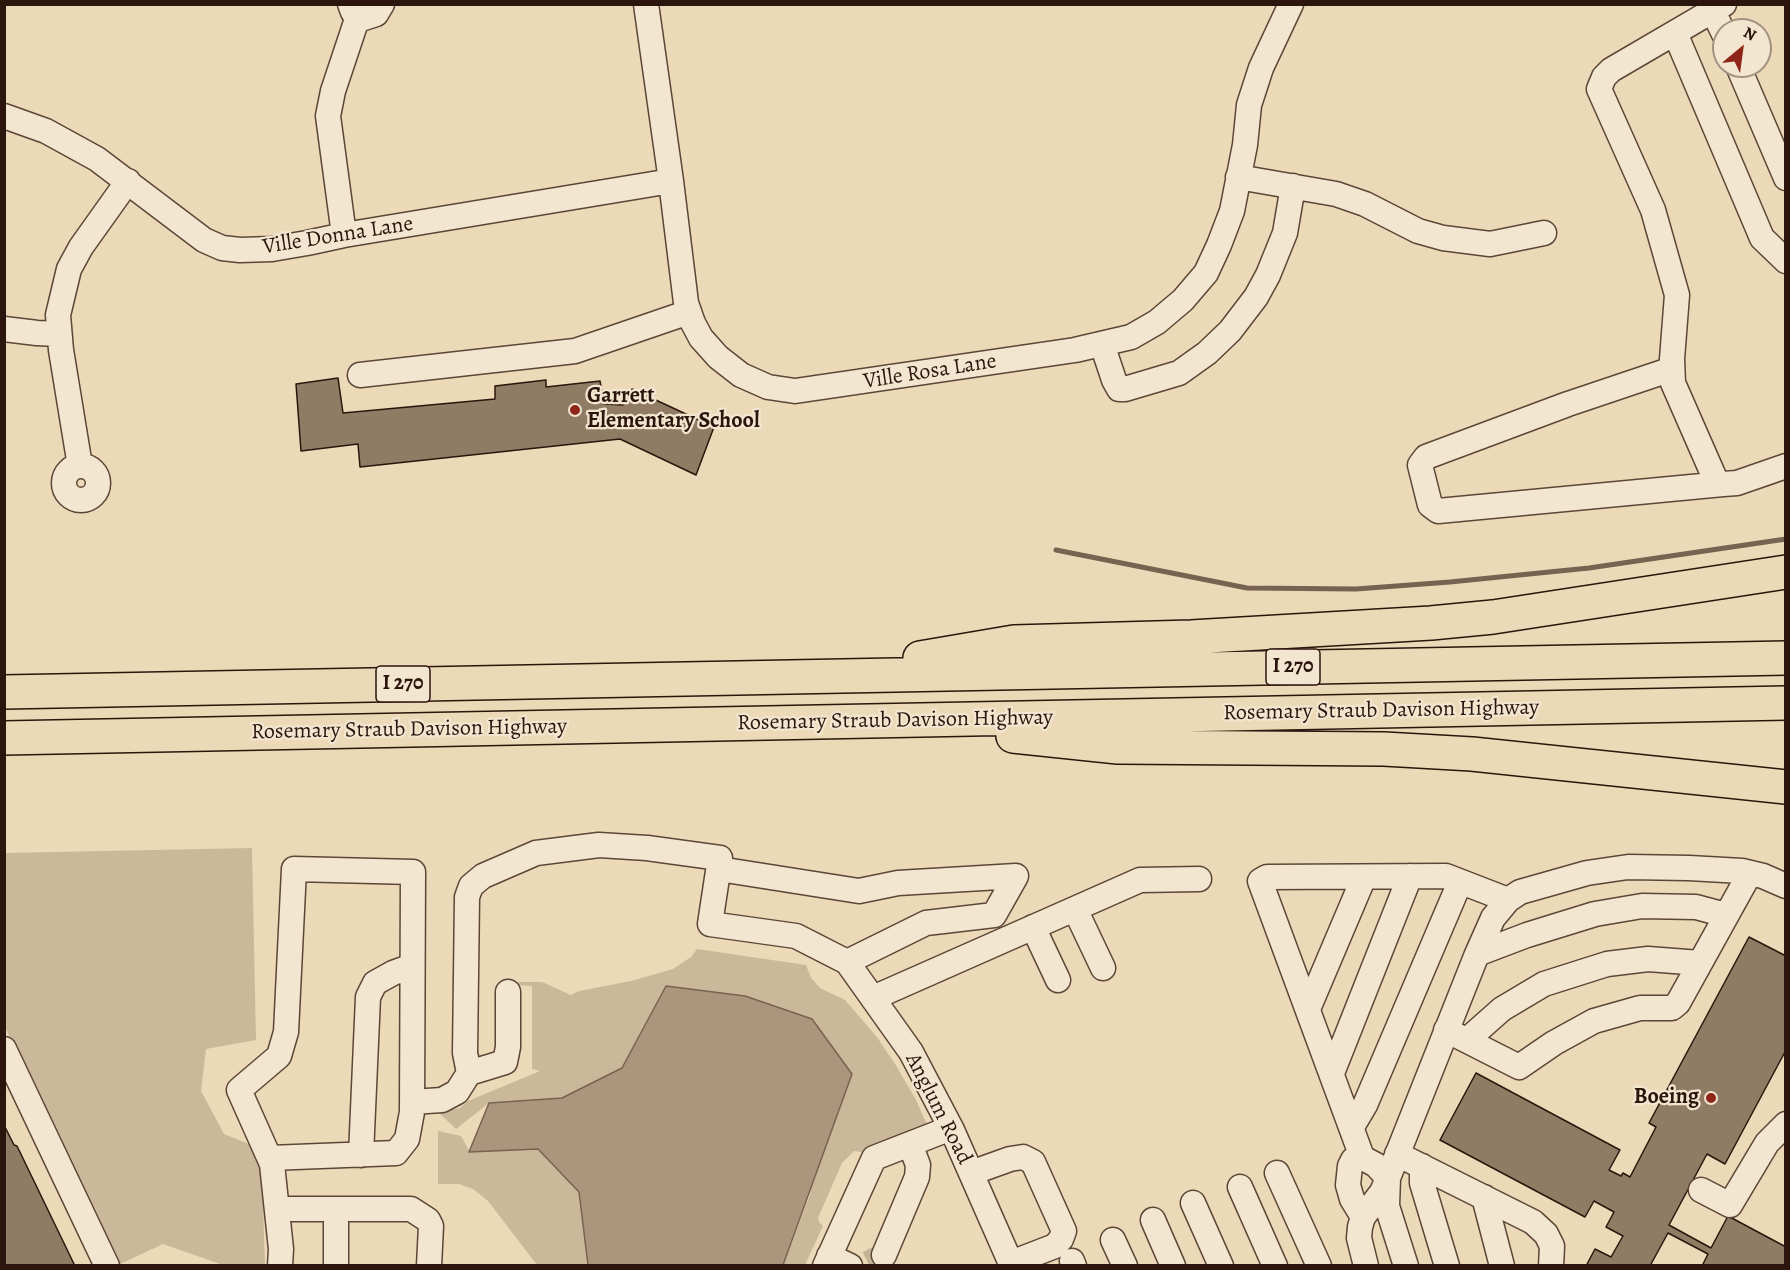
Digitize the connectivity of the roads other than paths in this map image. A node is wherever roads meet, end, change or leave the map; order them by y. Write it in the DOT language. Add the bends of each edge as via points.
graph roads {
  1 [pos="382,4"];
  2 [pos="646,4"];
  3 [pos="1291,4"];
  4 [pos="1719,8"];
  5 [pos="354,10"];
  6 [pos="1675,33"];
  7 [pos="1743,78"];
  8 [pos="4,116"];
  9 [pos="1238,177"];
  10 [pos="1785,178"];
  11 [pos="128,181"];
  12 [pos="671,181"];
  13 [pos="1293,186"];
  14 [pos="1544,233"];
  15 [pos="344,235"];
  16 [pos="1785,261"];
  17 [pos="689,312"];
  18 [pos="4,329"];
  19 [pos="59,334"];
  20 [pos="1102,344"];
  21 [pos="1672,369"];
  22 [pos="360,375"];
  23 [pos="80,466"];
  24 [pos="1785,466"];
  25 [pos="1723,484"];
  26 [pos="1785,572"];
  27 [pos="1785,658"];
  28 [pos="801,678"];
  29 [pos="4,692"];
  30 [pos="1785,703"];
  31 [pos="874,722"];
  32 [pos="4,738"];
  33 [pos="1785,787"];
  34 [pos="719,869"];
  35 [pos="1750,873"];
  36 [pos="1410,876"];
  37 [pos="1364,877"];
  38 [pos="1199,879"];
  39 [pos="1460,882"];
  40 [pos="1785,886"];
  41 [pos="1508,900"];
  42 [pos="1075,909"];
  43 [pos="1726,915"];
  44 [pos="1033,927"];
  45 [pos="1477,954"];
  46 [pos="847,962"];
  47 [pos="1700,963"];
  48 [pos="412,966"];
  49 [pos="1103,968"];
  50 [pos="1058,980"];
  51 [pos="507,992"];
  52 [pos="873,998"];
  53 [pos="1308,1009"];
  54 [pos="1457,1035"];
  55 [pos="4,1049"];
  56 [pos="469,1073"];
  57 [pos="1332,1073"];
  58 [pos="412,1102"];
  59 [pos="1785,1124"];
  60 [pos="1352,1127"];
  61 [pos="951,1128"];
  62 [pos="910,1144"];
  63 [pos="1397,1154"];
  64 [pos="361,1155"];
  65 [pos="1362,1157"];
  66 [pos="270,1158"];
  67 [pos="1422,1166"];
  68 [pos="971,1173"];
  69 [pos="1277,1173"];
  70 [pos="1388,1178"];
  71 [pos="1240,1187"];
  72 [pos="1701,1190"];
  73 [pos="1484,1197"];
  74 [pos="1193,1203"];
  75 [pos="277,1209"];
  76 [pos="336,1209"];
  77 [pos="1363,1217"];
  78 [pos="1153,1220"];
  79 [pos="1113,1240"];
  80 [pos="852,1262"];
  81 [pos="1012,1264"];
  82 [pos="106,1266"];
  83 [pos="280,1266"];
  84 [pos="336,1266"];
  85 [pos="429,1266"];
  86 [pos="1125,1266"];
  87 [pos="1173,1266"];
  88 [pos="1221,1266"];
  89 [pos="1275,1266"];
  90 [pos="1319,1266"];
  91 [pos="1366,1266"];
  92 [pos="1406,1266"];
  93 [pos="1447,1266"];
  94 [pos="1502,1266"];
  95 [pos="1551,1266"];
  1 -- 5 [label="street" via="371,17"];
  2 -- 12 [label="street, Ville Rosa Lane"];
  3 -- 9 [label="street, Ville Rosa Lane" via="1261,68 1249,105"];
  4 -- 6 [label="street"];
  5 -- 15 [label="street" via="327,116"];
  6 -- 16 [label="street" via="1762,238"];
  6 -- 21 [label="street" via="1611,70 1599,89 1653,210 1677,295"];
  7 -- 10 [label="street"];
  8 -- 11 [label="street, Ville Donna Lane" via="72,144"];
  9 -- 13 [label="street"];
  9 -- 20 [label="street, Ville Rosa Lane" via="1232,211 1206,273 1157,322 1131,337"];
  11 -- 15 [label="street, Ville Donna Lane" via="204,240 222,248 272,249"];
  11 -- 19 [label="street" via="69,269 57,315"];
  12 -- 15 [label="street, Ville Donna Lane"];
  12 -- 17 [label="street, Ville Rosa Lane"];
  13 -- 14 [label="street" via="1336,194 1418,231 1443,238 1490,244"];
  13 -- 20 [label="street" via="1285,233 1257,297 1207,353 1179,373 1119,389"];
  17 -- 20 [label="street, Ville Rosa Lane" via="701,338 741,375 768,387 795,392"];
  17 -- 22 [label="street" via="575,351"];
  18 -- 19 [label="street"];
  19 -- 23 [label="street"];
  21 -- 25 [label="street" via="1673,383 1711,470 1716,481"];
  21 -- 25 [label="street" via="1426,457 1420,465 1430,505 1438,511"];
  24 -- 25 [label="street"];
  26 -- 28 [label="highway" via="1493,617 1269,633 1014,642"];
  27 -- 28 [label="highway, Rosemary Straub Davison Highway / I 270"];
  28 -- 29 [label="highway, Rosemary Straub Davison Highway / I 270"];
  30 -- 31 [label="highway, Rosemary Straub Davison Highway / I 270"];
  31 -- 32 [label="highway, Rosemary Straub Davison Highway / I 270"];
  31 -- 33 [label="highway" via="1118,747 1472,754"];
  34 -- 46 [label="street" via="710,924 796,936"];
  34 -- 46 [label="street" via="859,891 898,883 1016,876 993,915 926,923"];
  34 -- 56 [label="street" via="720,858 599,845 536,853 483,876 471,886 467,897 465,1053"];
  35 -- 40 [label="street"];
  35 -- 41 [label="street" via="1628,867 1587,873 1520,892"];
  35 -- 43 [label="street"];
  36 -- 37 [label="street"];
  36 -- 39 [label="street" via="1446,876"];
  36 -- 57 [label="street"];
  37 -- 53 [label="street"];
  37 -- 53 [label="street" via="1266,877 1260,881"];
  38 -- 42 [label="street" via="1140,880"];
  39 -- 41 [label="street"];
  39 -- 60 [label="street" via="1365,1105"];
  41 -- 45 [label="street" via="1493,918"];
  42 -- 44 [label="street"];
  42 -- 49 [label="street"];
  43 -- 45 [label="street" via="1696,907 1642,906 1595,914"];
  43 -- 47 [label="street"];
  44 -- 50 [label="street"];
  44 -- 52 [label="street"];
  45 -- 54 [label="street"];
  46 -- 52 [label="street, Anglum Road"];
  47 -- 54 [label="street" via="1648,959 1607,964 1544,984"];
  47 -- 54 [label="street" via="1678,1003 1671,1008 1640,1008 1594,1021 1519,1067"];
  48 -- 58 [label="street"];
  48 -- 64 [label="street" via="375,983 368,997"];
  48 -- 66 [label="street" via="413,872 294,869 286,1032 279,1056 239,1090"];
  51 -- 56 [label="street" via="506,1062"];
  52 -- 61 [label="street, Anglum Road" via="911,1052"];
  53 -- 57 [label="street"];
  54 -- 63 [label="street"];
  55 -- 82 [label="street"];
  56 -- 58 [label="street" via="457,1092 442,1100"];
  57 -- 60 [label="street"];
  58 -- 64 [label="street" via="407,1139 396,1153"];
  59 -- 72 [label="street" via="1767,1143 1730,1205"];
  60 -- 65 [label="street"];
  61 -- 62 [label="street"];
  61 -- 68 [label="street, Anglum Road"];
  62 -- 80 [label="street" via="918,1165 917,1178"];
  62 -- 80 [label="street" via="874,1158"];
  63 -- 67 [label="street"];
  63 -- 70 [label="street"];
  64 -- 66 [label="street"];
  65 -- 70 [label="street"];
  65 -- 77 [label="street" via="1350,1166 1348,1185"];
  66 -- 75 [label="street"];
  67 -- 73 [label="street"];
  67 -- 93 [label="street" via="1422,1183"];
  68 -- 81 [label="street, Anglum Road"];
  68 -- 81 [label="street" via="1010,1159 1023,1157 1033,1162 1065,1231 1055,1246"];
  69 -- 90 [label="street"];
  70 -- 77 [label="street" via="1377,1201"];
  70 -- 92 [label="street" via="1387,1206"];
  71 -- 89 [label="street"];
  73 -- 94 [label="street"];
  73 -- 95 [label="street" via="1533,1222 1546,1234 1552,1246"];
  74 -- 88 [label="street"];
  75 -- 76 [label="street"];
  75 -- 83 [label="street"];
  76 -- 84 [label="street"];
  76 -- 85 [label="street" via="411,1209 421,1214 431,1226"];
  77 -- 91 [label="street" via="1359,1238"];
  78 -- 87 [label="street"];
  79 -- 86 [label="street"];
}
